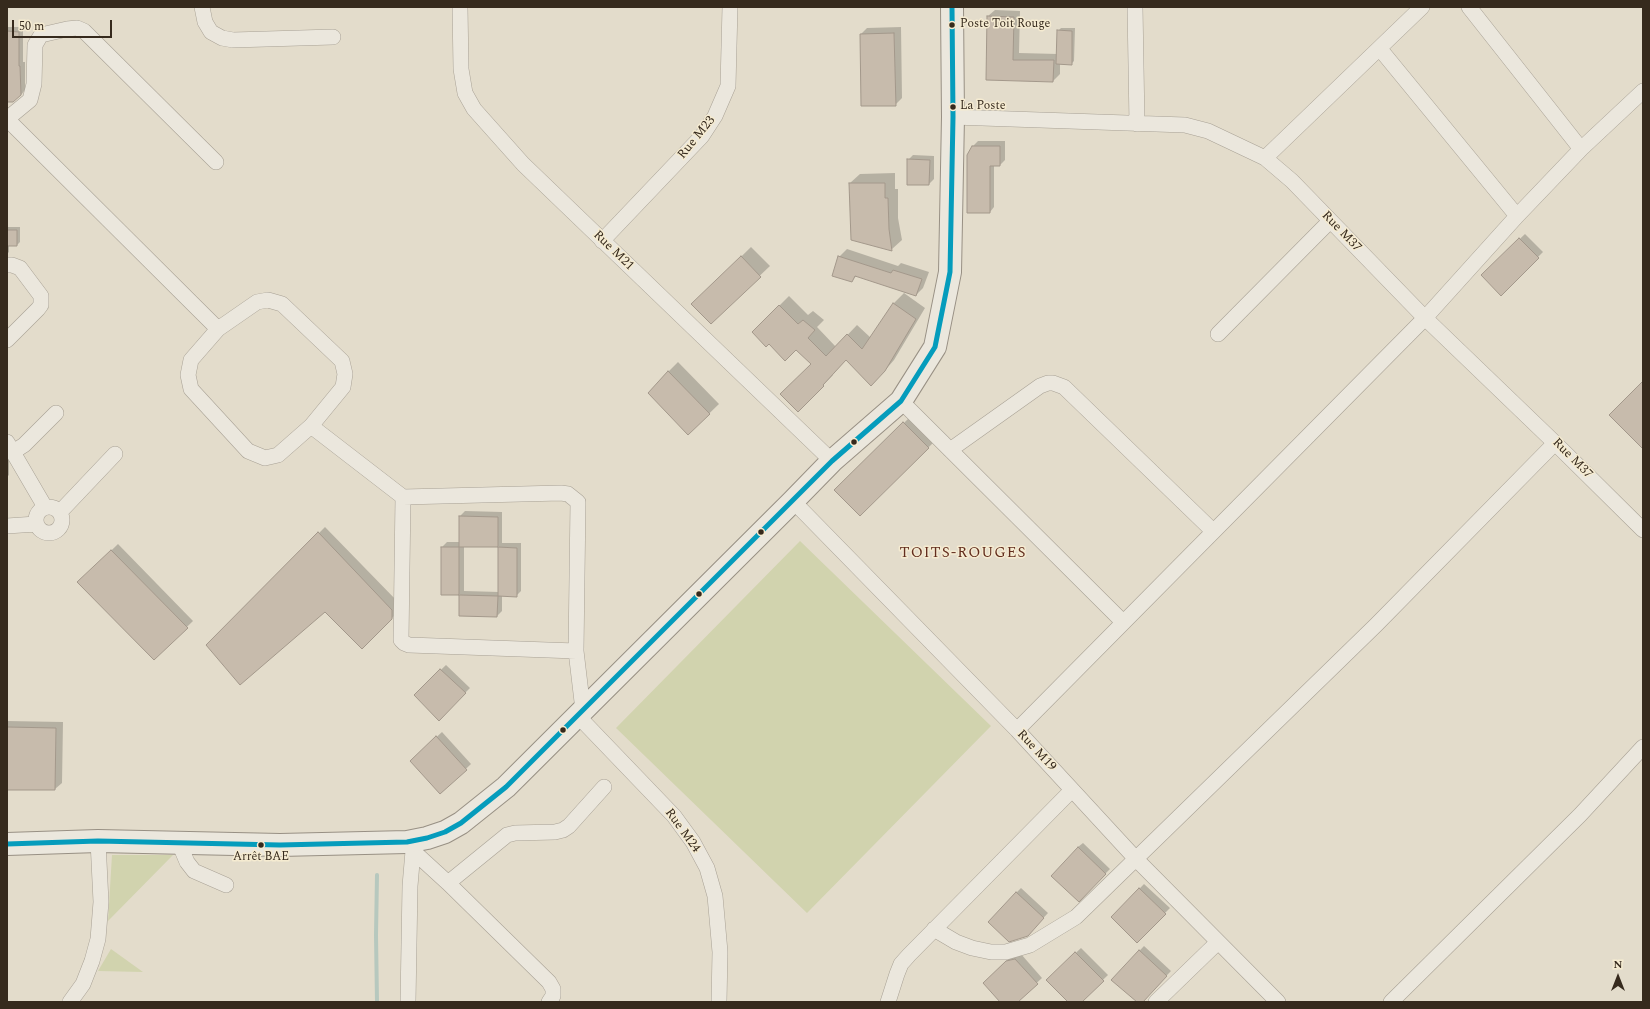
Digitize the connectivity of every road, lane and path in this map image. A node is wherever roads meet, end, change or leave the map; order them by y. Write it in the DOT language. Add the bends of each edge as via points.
graph roads {
  1 [pos="202,7"];
  2 [pos="460,7"];
  3 [pos="730,7"];
  4 [pos="952,7"];
  5 [pos="1136,7"];
  6 [pos="1422,7"];
  7 [pos="1470,7"];
  8 [pos="333,37"];
  9 [pos="1380,49"];
  10 [pos="1643,91"];
  11 [pos="953,117"];
  12 [pos="7,118"];
  13 [pos="1137,124"];
  14 [pos="1581,149"];
  15 [pos="1265,158"];
  16 [pos="216,162"];
  17 [pos="1517,216"];
  18 [pos="1330,221"];
  19 [pos="602,241"];
  20 [pos="7,265"];
  21 [pos="1425,318"];
  22 [pos="218,329"];
  23 [pos="1218,334"];
  24 [pos="7,340"];
  25 [pos="901,401"];
  26 [pos="56,413"];
  27 [pos="311,426"];
  28 [pos="1555,443"];
  29 [pos="9,446"];
  30 [pos="950,450"];
  31 [pos="115,454"];
  32 [pos="832,461"];
  33 [pos="403,497"];
  34 [pos="793,501"];
  35 [pos="45,507"];
  36 [pos="60,512"];
  37 [pos="36,524"];
  38 [pos="7,526"];
  39 [pos="1643,530"];
  40 [pos="1213,531"];
  41 [pos="1123,622"];
  42 [pos="576,651"];
  43 [pos="580,713"];
  44 [pos="1017,730"];
  45 [pos="1643,747"];
  46 [pos="604,787"];
  47 [pos="1072,790"];
  48 [pos="98,841"];
  49 [pos="179,843"];
  50 [pos="7,844"];
  51 [pos="410,847"];
  52 [pos="1136,859"];
  53 [pos="448,883"];
  54 [pos="226,885"];
  55 [pos="934,929"];
  56 [pos="1218,942"];
  57 [pos="70,1002"];
  58 [pos="408,1002"];
  59 [pos="550,1002"];
  60 [pos="719,1002"];
  61 [pos="888,1002"];
  62 [pos="1156,1002"];
  63 [pos="1278,1002"];
  64 [pos="1391,1002"];
  1 -- 8 [label="street" via="212,32 222,38 234,40"];
  2 -- 19 [label="street, Rue M21" via="461,69 465,93 474,109 523,164"];
  3 -- 19 [label="street, Rue M23" via="728,86 715,116 702,136"];
  4 -- 11 [label="street"];
  5 -- 13 [label="street"];
  6 -- 9 [label="street"];
  7 -- 14 [label="street"];
  9 -- 15 [label="street"];
  9 -- 17 [label="street"];
  10 -- 14 [label="street"];
  11 -- 13 [label="street, Rue M37"];
  11 -- 25 [label="street" via="950,272 935,347"];
  12 -- 16 [label="street" via="30,100 34,84 35,45 41,35 77,28 84,31"];
  12 -- 22 [label="street"];
  13 -- 15 [label="street, Rue M37" via="1185,125 1208,131"];
  14 -- 17 [label="street"];
  15 -- 18 [label="street, Rue M37" via="1292,181"];
  17 -- 21 [label="street"];
  18 -- 21 [label="street, Rue M37"];
  18 -- 23 [label="street"];
  19 -- 32 [label="street, Rue M21"];
  20 -- 24 [label="street" via="20,268 41,296 41,305 38,309"];
  21 -- 28 [label="street, Rue M37"];
  21 -- 40 [label="street"];
  22 -- 27 [label="street" via="191,360 188,375 191,389 248,451 265,458 278,455"];
  22 -- 27 [label="street" via="257,302 268,300 282,304 342,361 345,374 343,387"];
  25 -- 30 [label="street"];
  25 -- 32 [label="street"];
  26 -- 29 [label="street" via="24,445"];
  27 -- 33 [label="street"];
  28 -- 39 [label="street, Rue M37"];
  28 -- 52 [label="street" via="1376,625"];
  29 -- 35 [label="street"];
  30 -- 40 [label="street" via="1040,386 1053,382 1064,387"];
  30 -- 41 [label="street"];
  31 -- 36 [label="street"];
  32 -- 34 [label="street"];
  33 -- 42 [label="street" via="401,640 404,643"];
  33 -- 42 [label="street" via="568,494 578,502"];
  34 -- 43 [label="street"];
  34 -- 44 [label="street, Rue M19"];
  35 -- 36 [label="street" via="56,508"];
  35 -- 37 [label="street" via="37,514"];
  36 -- 37 [label="street" via="61,527 52,533 42,532"];
  37 -- 38 [label="street"];
  40 -- 41 [label="street"];
  41 -- 44 [label="street"];
  42 -- 43 [label="street"];
  43 -- 51 [label="street" via="506,786 461,823"];
  43 -- 60 [label="street, Rue M24" via="674,816 693,842 707,868 715,896 717,918 720,952"];
  44 -- 47 [label="street, Rue M19"];
  45 -- 64 [label="street" via="1580,815"];
  46 -- 53 [label="street" via="570,826 548,833 507,835"];
  47 -- 52 [label="street, Rue M19"];
  47 -- 55 [label="street"];
  48 -- 49 [label="street"];
  48 -- 50 [label="street"];
  48 -- 57 [label="street" via="101,902 98,939 83,984"];
  49 -- 51 [label="street"];
  49 -- 54 [label="street" via="194,871"];
  51 -- 53 [label="street"];
  51 -- 58 [label="street"];
  52 -- 55 [label="street" via="1076,917 1042,939 1018,949 991,952 972,948"];
  52 -- 56 [label="street, Rue M19"];
  53 -- 59 [label="street" via="549,982 553,989"];
  55 -- 61 [label="street" via="901,964"];
  56 -- 62 [label="street"];
  56 -- 63 [label="street, Rue M19"];
}
